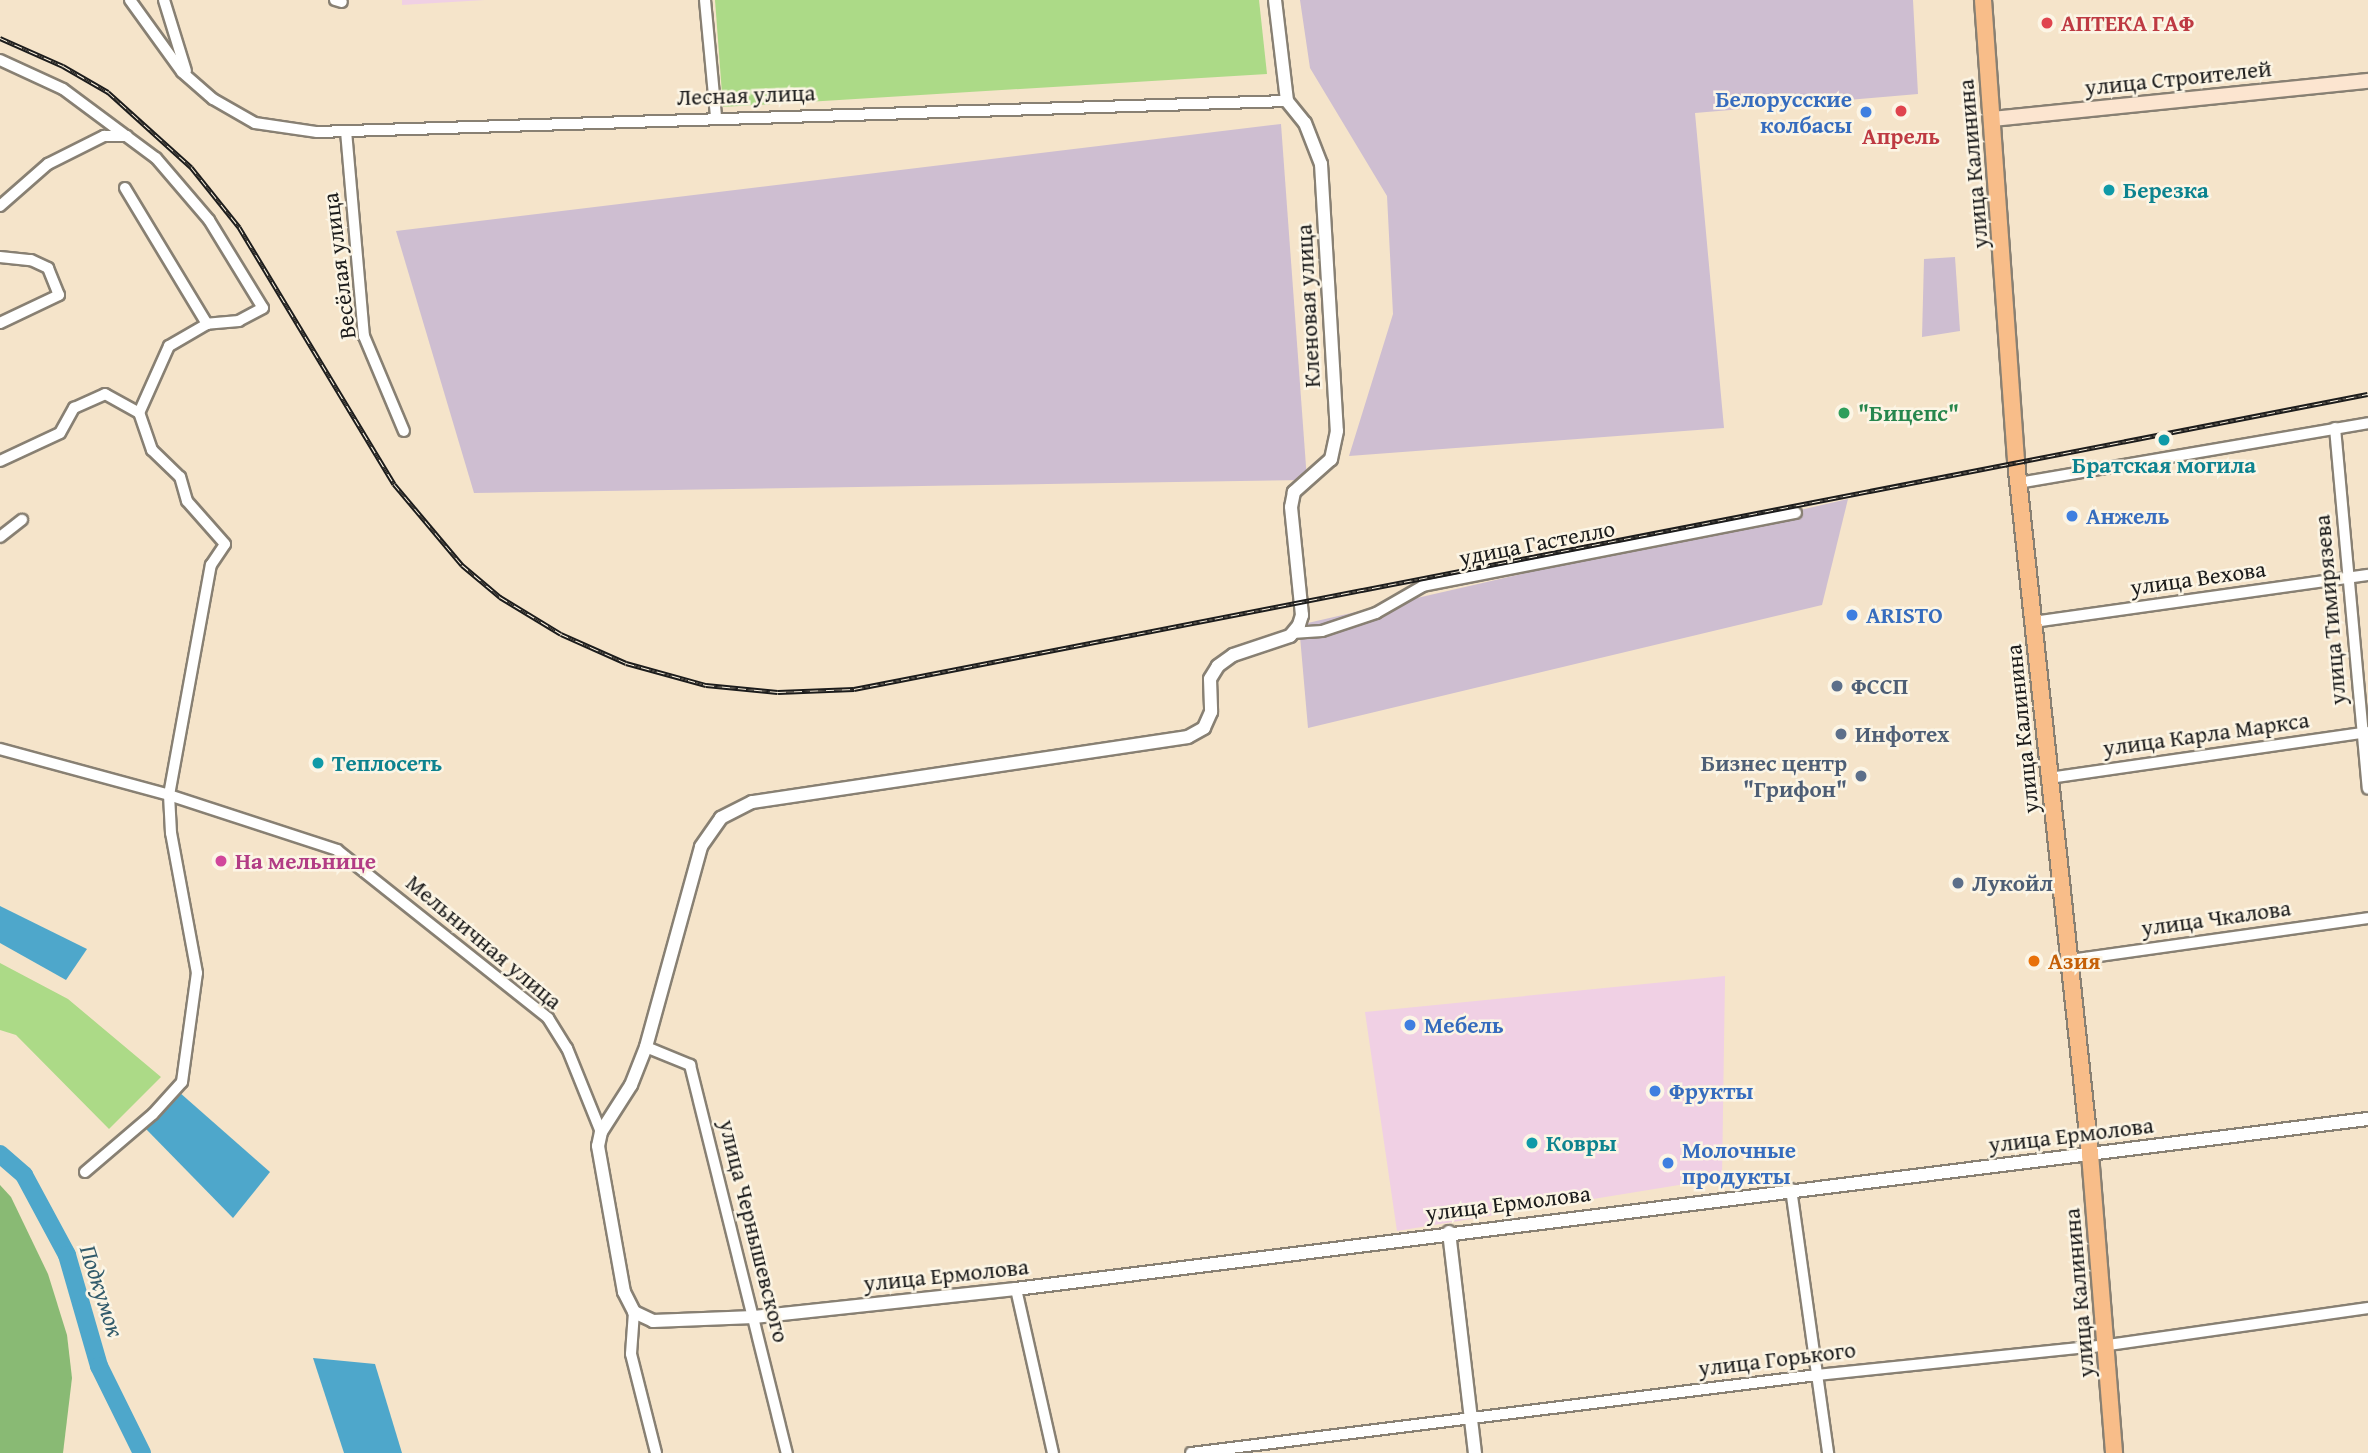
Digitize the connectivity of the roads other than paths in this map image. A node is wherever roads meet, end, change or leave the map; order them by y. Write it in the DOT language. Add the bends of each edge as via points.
graph roads {
  1 [pos="130,0"];
  2 [pos="164,0"];
  3 [pos="705,0"];
  4 [pos="1275,0"];
  5 [pos="1983,0"];
  6 [pos="0,60"];
  7 [pos="187,77"];
  8 [pos="2368,81"];
  9 [pos="1287,101"];
  10 [pos="716,116"];
  11 [pos="1992,119"];
  12 [pos="346,131"];
  13 [pos="127,136"];
  14 [pos="125,188"];
  15 [pos="0,206"];
  16 [pos="0,257"];
  17 [pos="0,323"];
  18 [pos="207,324"];
  19 [pos="139,413"];
  20 [pos="2368,423"];
  21 [pos="2336,428"];
  22 [pos="404,431"];
  23 [pos="0,461"];
  24 [pos="2018,483"];
  25 [pos="1796,513"];
  26 [pos="22,520"];
  27 [pos="0,537"];
  28 [pos="2368,575"];
  29 [pos="2347,578"];
  30 [pos="2033,622"];
  31 [pos="1292,633"];
  32 [pos="2365,733"];
  33 [pos="0,749"];
  34 [pos="2049,778"];
  35 [pos="2368,788"];
  36 [pos="169,795"];
  37 [pos="2368,918"];
  38 [pos="2070,960"];
  39 [pos="646,1047"];
  40 [pos="2368,1119"];
  41 [pos="601,1132"];
  42 [pos="2090,1154"];
  43 [pos="86,1172"];
  44 [pos="1791,1189"];
  45 [pos="1449,1232"];
  46 [pos="1016,1289"];
  47 [pos="2368,1308"];
  48 [pos="634,1312"];
  49 [pos="754,1317"];
  50 [pos="2108,1345"];
  51 [pos="1817,1375"];
  52 [pos="1471,1416"];
  53 [pos="656,1453"];
  54 [pos="788,1453"];
  55 [pos="1053,1453"];
  56 [pos="1191,1453"];
  57 [pos="1475,1453"];
  58 [pos="1828,1453"];
  59 [pos="2114,1453"];
  1 -- 7 [label="street, Лесная улица"];
  2 -- 7 [label="street"];
  3 -- 10 [label="street"];
  4 -- 9 [label="street, Кленовая улица"];
  5 -- 11 [label="main road, улица Калинина"];
  6 -- 13 [label="street" via="63,89"];
  7 -- 12 [label="street, Лесная улица" via="213,99 255,123 317,132"];
  8 -- 11 [label="main road, улица Строителей"];
  9 -- 10 [label="street, Лесная улица"];
  9 -- 31 [label="street, Кленовая улица" via="1305,123 1321,164 1337,431 1331,459 1294,492 1291,507 1302,615"];
  10 -- 12 [label="street, Лесная улица"];
  11 -- 24 [label="main road, улица Калинина"];
  12 -- 22 [label="street, Весёлая улица" via="364,335"];
  13 -- 15 [label="street" via="104,136 48,164"];
  13 -- 18 [label="street" via="156,158 209,220 263,308 239,321"];
  14 -- 18 [label="street"];
  16 -- 17 [label="street" via="31,260 48,268 59,295"];
  18 -- 19 [label="street" via="169,346"];
  19 -- 23 [label="street" via="104,394 74,408 60,433"];
  19 -- 36 [label="street" via="152,450 180,477 187,501 225,544 211,565"];
  20 -- 21 [label="street"];
  21 -- 24 [label="street"];
  21 -- 29 [label="street, улица Тимирязева"];
  24 -- 30 [label="main road, улица Калинина"];
  25 -- 31 [label="street, удица Гастелло" via="1423,586 1376,613 1322,631"];
  26 -- 27 [label="street"];
  28 -- 29 [label="street, улица Вехова"];
  29 -- 30 [label="street, улица Вехова"];
  29 -- 32 [label="street, улица Тимирязева"];
  30 -- 34 [label="main road, улица Калинина"];
  31 -- 39 [label="street" via="1218,666 1210,679 1208,719 1204,728 1188,737 752,802 721,818 701,847"];
  32 -- 34 [label="street, улица Карла Маркса"];
  32 -- 35 [label="street, улица Тимирязева"];
  33 -- 36 [label="street, Мельничная улица"];
  34 -- 38 [label="main road, улица Калинина"];
  36 -- 41 [label="street, Мельничная улица" via="337,850 372,875 548,1018 567,1048"];
  36 -- 43 [label="street" via="171,834 197,973 181,1082 153,1114"];
  37 -- 38 [label="street, улица Чкалова"];
  38 -- 42 [label="main road, улица Калинина"];
  39 -- 41 [label="street" via="631,1085"];
  39 -- 49 [label="street, улица Чернышевского" via="690,1065"];
  40 -- 42 [label="street, улица Ермолова"];
  41 -- 48 [label="street" via="598,1146 624,1292"];
  42 -- 44 [label="street, улица Ермолова"];
  42 -- 50 [label="main road, улица Калинина"];
  44 -- 45 [label="street, улица Ермолова"];
  44 -- 51 [label="street"];
  45 -- 46 [label="street, улица Ермолова"];
  45 -- 52 [label="street"];
  46 -- 49 [label="street, улица Ермолова"];
  46 -- 55 [label="street"];
  47 -- 50 [label="street, улица Горького"];
  48 -- 49 [label="street, улица Ермолова" via="653,1321"];
  48 -- 53 [label="street" via="631,1354"];
  49 -- 54 [label="street, улица Чернышевского"];
  50 -- 51 [label="street, улица Горького"];
  50 -- 59 [label="main road, улица Калинина"];
  51 -- 52 [label="street, улица Горького"];
  51 -- 58 [label="street"];
  52 -- 56 [label="street, улица Горького"];
  52 -- 57 [label="street"];
}
